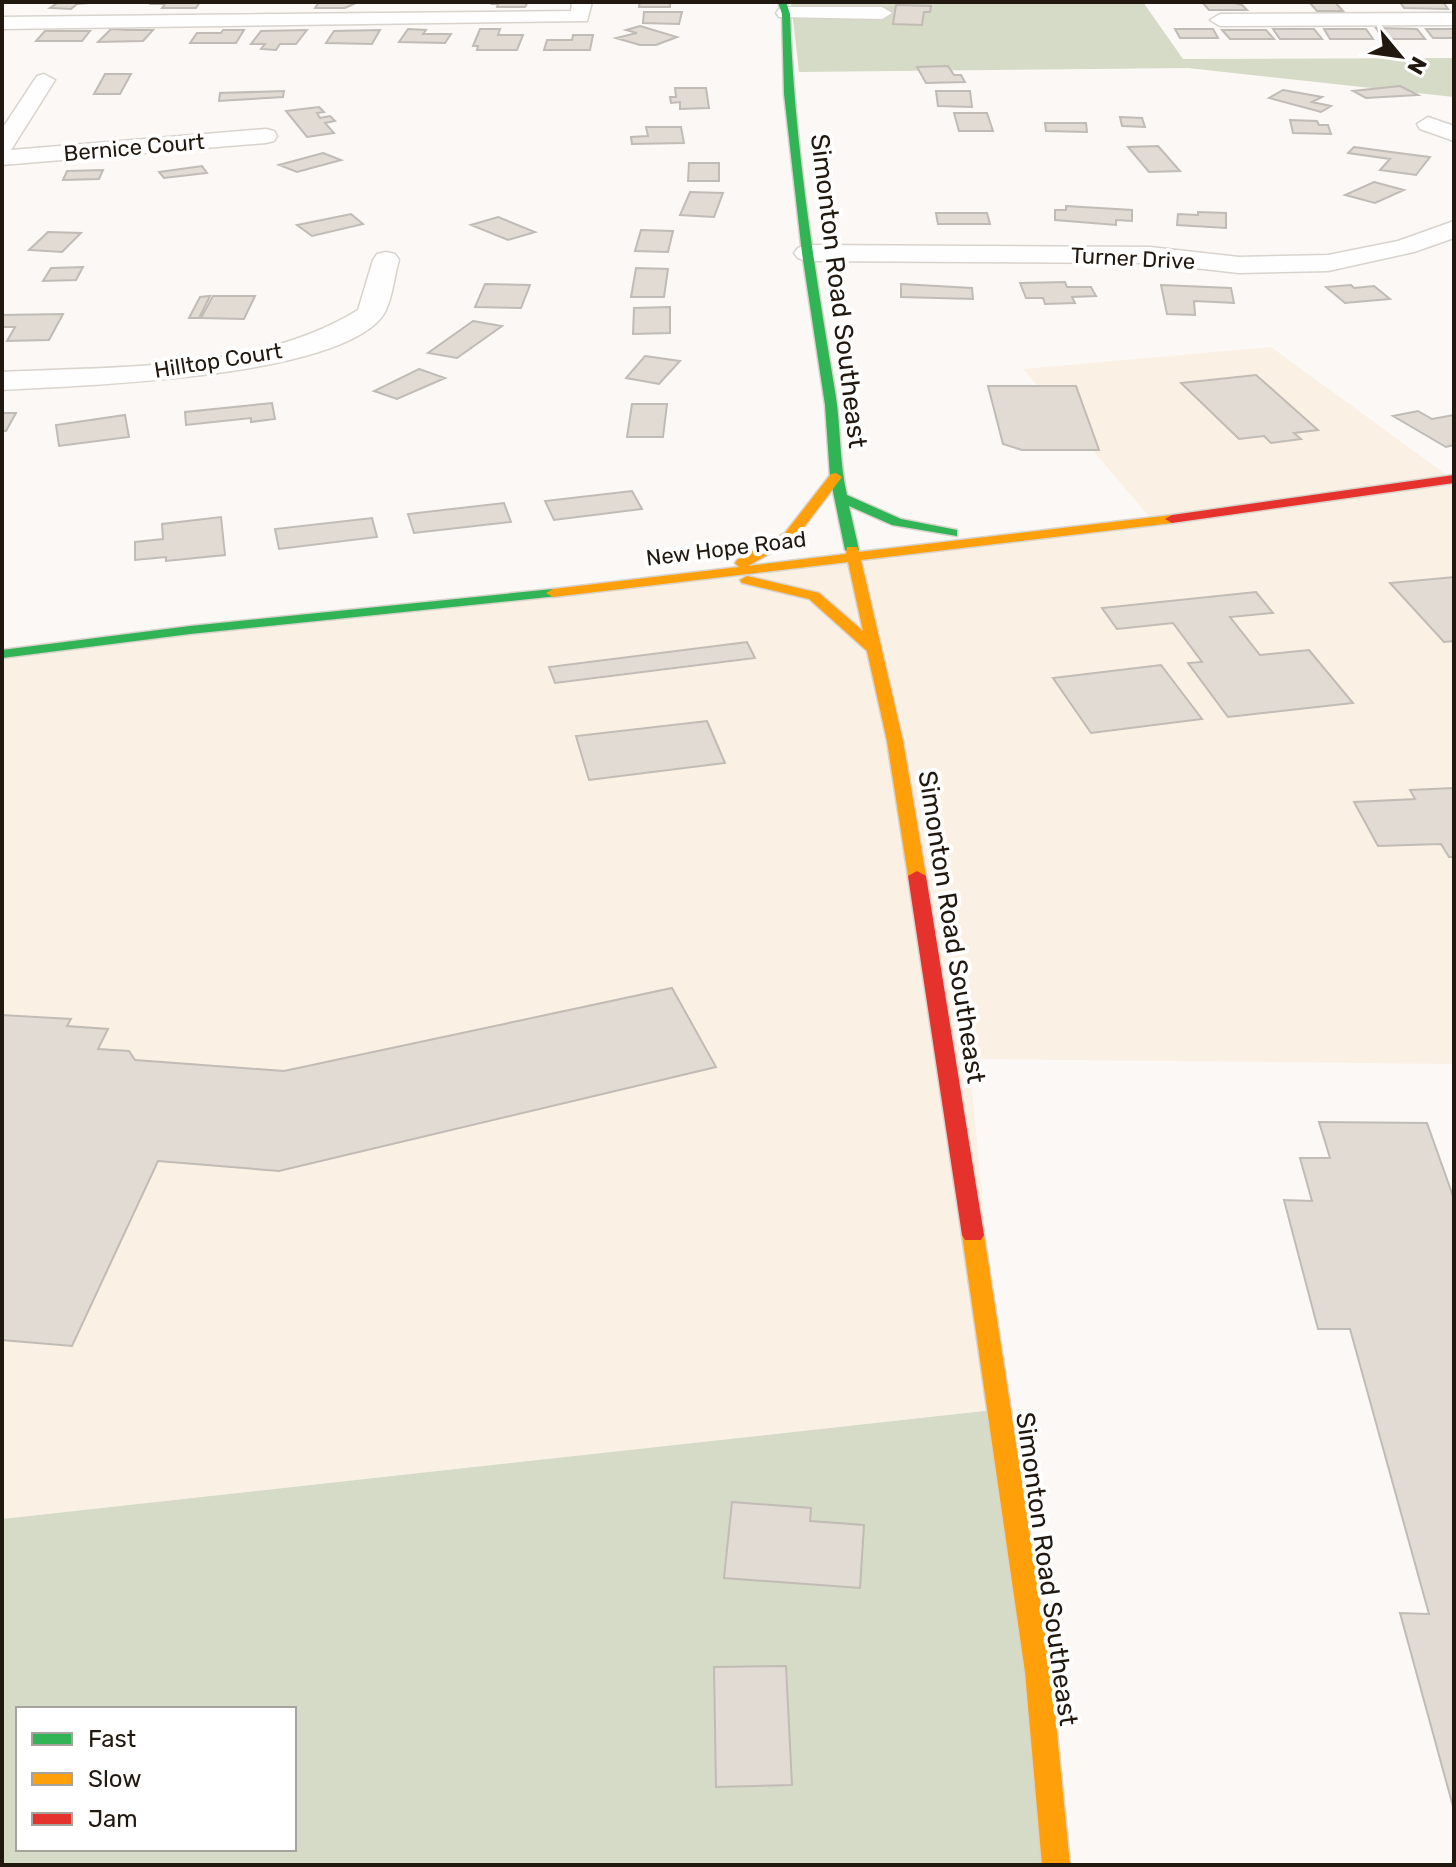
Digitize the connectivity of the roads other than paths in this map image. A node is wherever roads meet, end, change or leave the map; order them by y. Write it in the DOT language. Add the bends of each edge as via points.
graph roads {
  1 [pos="582,2"];
  2 [pos="1269,2"];
  3 [pos="784,8"];
  4 [pos="255,10"];
  5 [pos="882,13"];
  6 [pos="1283,19"];
  7 [pos="1454,19"];
  8 [pos="1220,20"];
  9 [pos="2,23"];
  10 [pos="44,80"];
  11 [pos="1428,124"];
  12 [pos="1454,134"];
  13 [pos="266,136"];
  14 [pos="2,147"];
  15 [pos="2,158"];
  16 [pos="1454,229"];
  17 [pos="807,253"];
  18 [pos="386,260"];
  19 [pos="2,381"];
  20 [pos="836,477"];
  21 [pos="1454,479"];
  22 [pos="840,497"];
  23 [pos="981,542"];
  24 [pos="854,557"];
  25 [pos="902,571"];
  26 [pos="724,572"];
  27 [pos="705,575"];
  28 [pos="882,605"];
  29 [pos="872,639"];
  30 [pos="2,654"];
  31 [pos="1056,1865"];
  1 -- 4 [label="street" via="580,17"];
  2 -- 6 [label="street"];
  3 -- 5 [label="street"];
  3 -- 17 [label="street, Simonton Road Southeast" via="788,94"];
  4 -- 9 [label="street"];
  6 -- 7 [label="street"];
  6 -- 8 [label="street"];
  10 -- 14 [label="street"];
  11 -- 12 [label="street"];
  13 -- 15 [label="street, Bernice Court"];
  16 -- 17 [label="street, Turner Drive" via="1405,247 1328,263 1239,265 1150,255"];
  17 -- 20 [label="street, Simonton Road Southeast" via="831,405"];
  18 -- 19 [label="street, Hilltop Court" via="370,314 335,336 226,362"];
  20 -- 22 [label="street, Simonton Road Southeast"];
  20 -- 26 [label="street" via="790,536"];
  21 -- 23 [label="street, New Hope Road"];
  22 -- 23 [label="street" via="897,522"];
  22 -- 24 [label="street, Simonton Road Southeast"];
  23 -- 24 [label="street, New Hope Road"];
  23 -- 25 [label="street"];
  24 -- 26 [label="street, New Hope Road"];
  24 -- 29 [label="street, Simonton Road Southeast"];
  26 -- 27 [label="street, New Hope Road"];
  27 -- 29 [label="street" via="764,582 814,596"];
  27 -- 30 [label="street, New Hope Road"];
  28 -- 29 [label="street"];
  29 -- 31 [label="street, Simonton Road Southeast" via="895,741 959,1138 1038,1672"];
}
